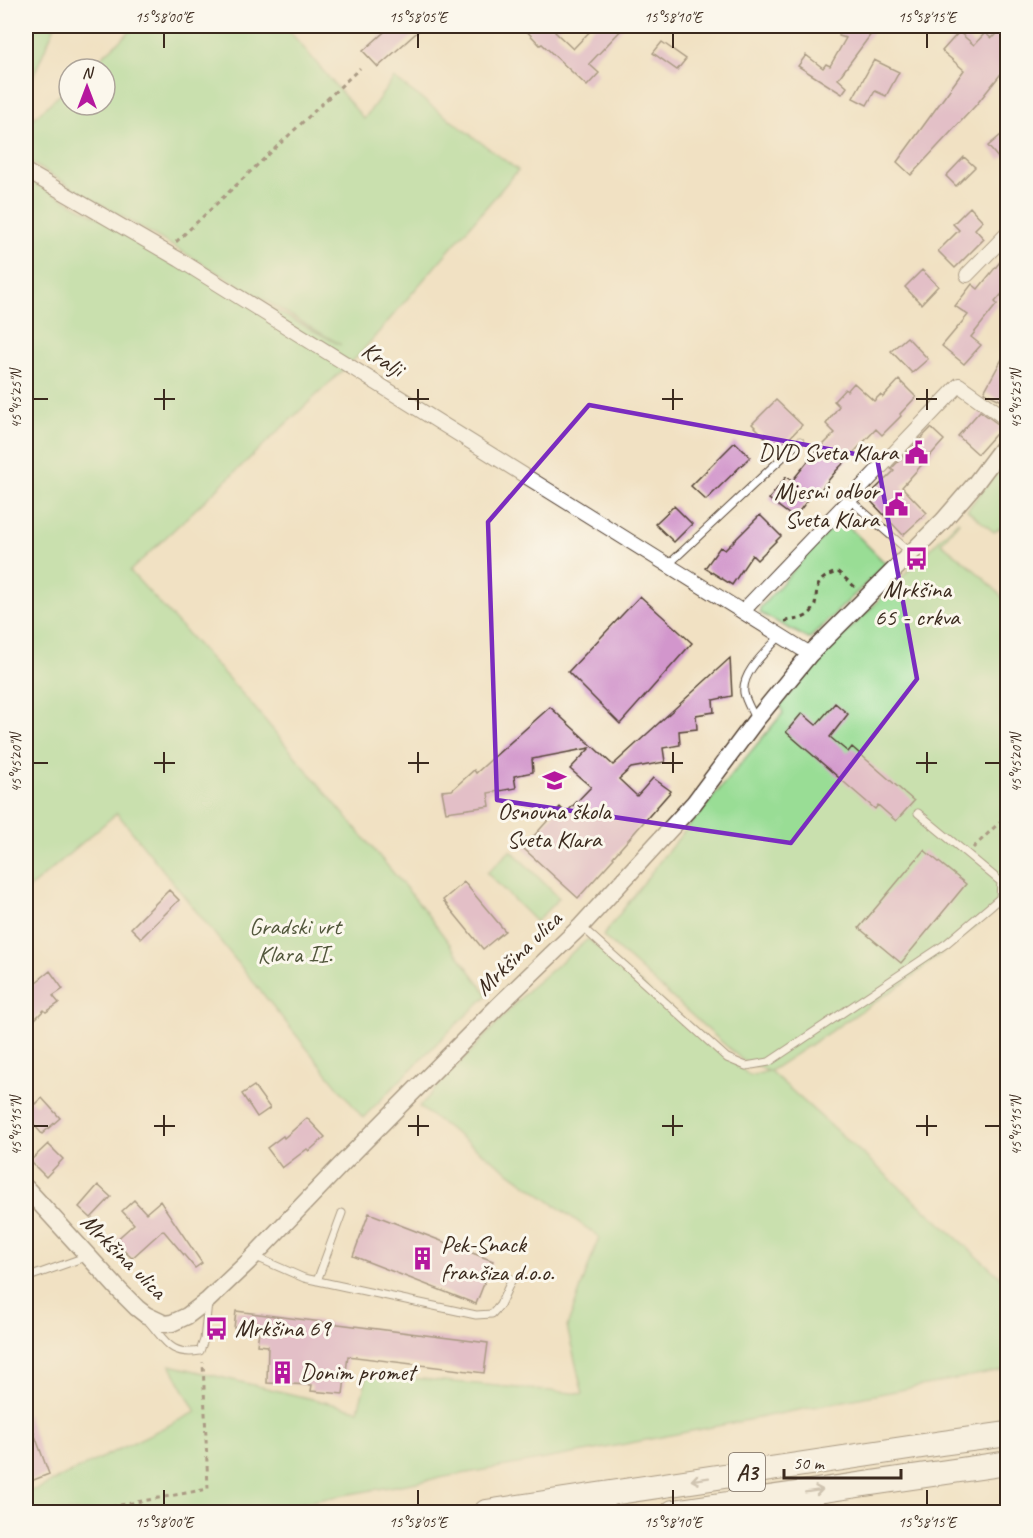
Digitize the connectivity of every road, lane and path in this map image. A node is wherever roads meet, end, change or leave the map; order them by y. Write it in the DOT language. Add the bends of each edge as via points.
graph roads {
  1 [pos="360,68"];
  2 [pos="26,171"];
  3 [pos="1008,233"];
  4 [pos="166,252"];
  5 [pos="967,275"];
  6 [pos="1008,420"];
  7 [pos="1008,440"];
  8 [pos="800,441"];
  9 [pos="849,500"];
  10 [pos="911,553"];
  11 [pos="669,564"];
  12 [pos="859,590"];
  13 [pos="743,611"];
  14 [pos="777,633"];
  15 [pos="810,654"];
  16 [pos="756,720"];
  17 [pos="918,813"];
  18 [pos="1008,814"];
  19 [pos="968,853"];
  20 [pos="581,926"];
  21 [pos="26,1188"];
  22 [pos="342,1213"];
  23 [pos="88,1256"];
  24 [pos="254,1256"];
  25 [pos="26,1278"];
  26 [pos="512,1280"];
  27 [pos="317,1281"];
  28 [pos="208,1300"];
  29 [pos="137,1308"];
  30 [pos="200,1351"];
  31 [pos="1008,1434"];
  32 [pos="1008,1463"];
  33 [pos="94,1512"];
  34 [pos="486,1512"];
  35 [pos="673,1512"];
  1 -- 4 [label="path"];
  2 -- 4 [label="street, Kralji"];
  3 -- 5 [label="street"];
  4 -- 11 [label="street, Kralji"];
  6 -- 9 [label="street" via="960,386"];
  7 -- 10 [label="street, Mrkšina ulica" via="975,484"];
  8 -- 11 [label="lane"];
  9 -- 10 [label="lane"];
  9 -- 13 [label="street"];
  10 -- 15 [label="street, Mrkšina ulica"];
  11 -- 13 [label="street, Kralji"];
  12 -- 14 [label="path" via="838,572 826,575 817,586 814,609 807,617 778,624"];
  13 -- 14 [label="street, Kralji"];
  14 -- 15 [label="street, Kralji"];
  14 -- 16 [label="lane" via="745,681 744,694"];
  15 -- 16 [label="street, Mrkšina ulica"];
  16 -- 20 [label="street, Mrkšina ulica" via="694,802"];
  17 -- 19 [label="lane"];
  18 -- 19 [label="path"];
  19 -- 20 [label="lane" via="1001,882 1000,898 947,944 769,1062 746,1066 727,1058"];
  20 -- 24 [label="street, Mrkšina ulica"];
  21 -- 23 [label="street, Mrkšina ulica"];
  22 -- 27 [label="lane"];
  23 -- 25 [label="lane"];
  23 -- 29 [label="street, Mrkšina ulica"];
  24 -- 27 [label="lane"];
  24 -- 28 [label="street, Mrkšina ulica"];
  26 -- 27 [label="lane" via="492,1314 476,1315"];
  28 -- 29 [label="street, Mrkšina ulica" via="188,1316 165,1324"];
  28 -- 30 [label="lane"];
  29 -- 30 [label="lane" via="173,1350"];
  30 -- 33 [label="path" via="204,1365 208,1489"];
  31 -- 34 [label="highway, A3, one-way"];
  35 -- 32 [label="highway, A3, one-way"];
}
